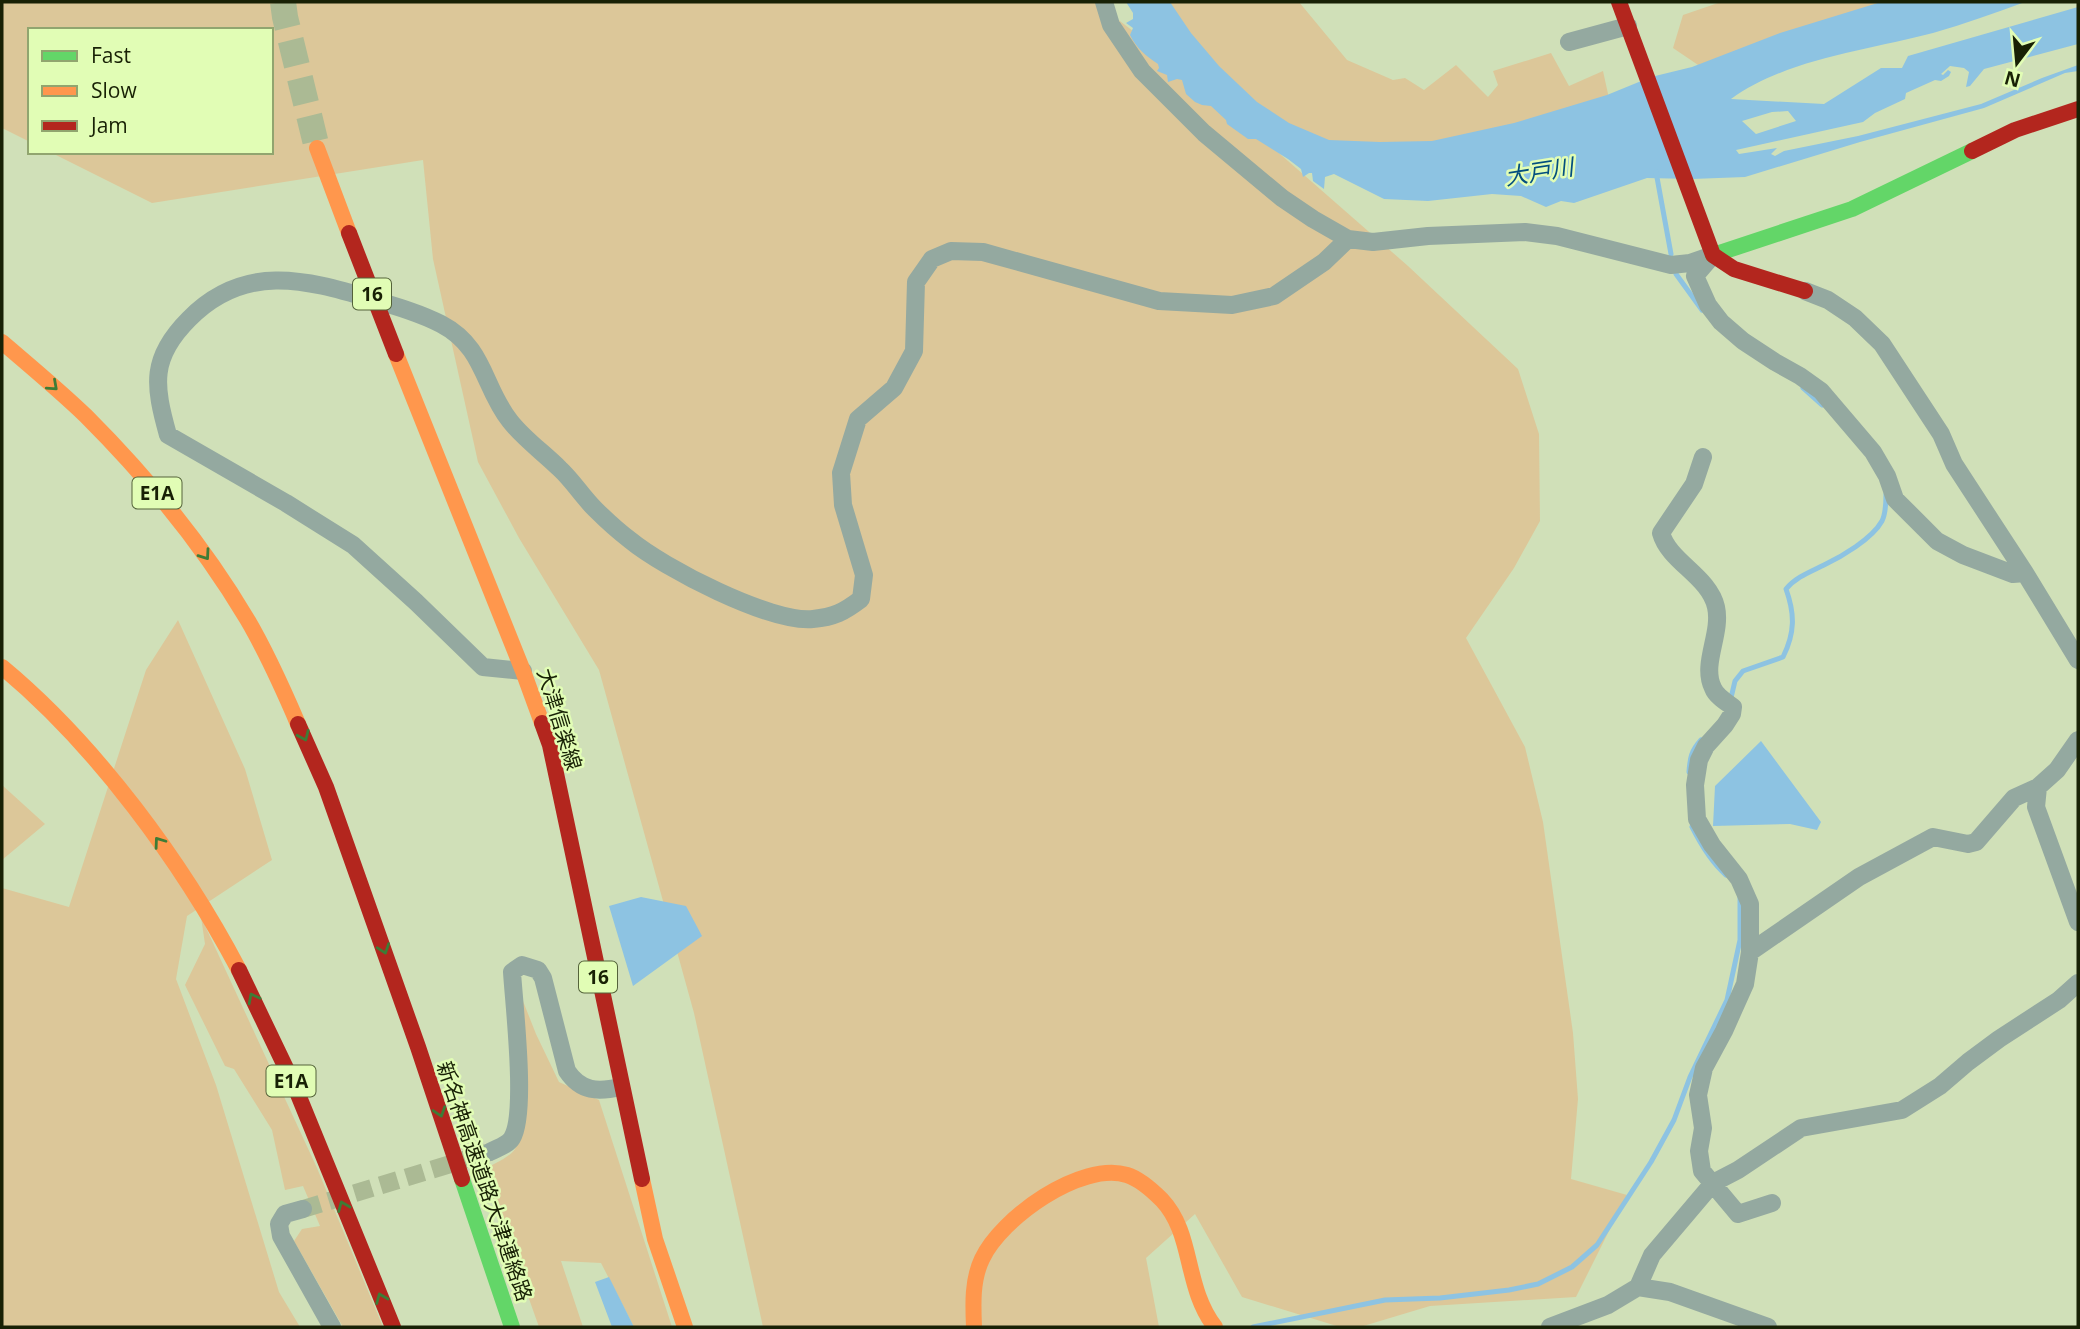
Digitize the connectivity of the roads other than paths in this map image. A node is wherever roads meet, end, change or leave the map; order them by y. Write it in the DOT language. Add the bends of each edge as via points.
graph roads {
  1 [pos="1104,2"];
  2 [pos="1619,2"];
  3 [pos="1628,26"];
  4 [pos="1569,42"];
  5 [pos="2078,109"];
  6 [pos="317,148"];
  7 [pos="1348,239"];
  8 [pos="1713,255"];
  9 [pos="1805,291"];
  10 [pos="2,341"];
  11 [pos="1703,457"];
  12 [pos="2025,572"];
  13 [pos="2078,660"];
  14 [pos="2,667"];
  15 [pos="523,671"];
  16 [pos="2078,740"];
  17 [pos="2038,787"];
  18 [pos="2078,922"];
  19 [pos="1750,952"];
  20 [pos="2078,983"];
  21 [pos="621,1087"];
  22 [pos="490,1152"];
  23 [pos="1713,1183"];
  24 [pos="1772,1202"];
  25 [pos="303,1209"];
  26 [pos="1638,1287"];
  27 [pos="332,1327"];
  28 [pos="393,1327"];
  29 [pos="512,1327"];
  30 [pos="685,1327"];
  31 [pos="974,1327"];
  32 [pos="1215,1327"];
  33 [pos="1550,1327"];
  34 [pos="1768,1327"];
  1 -- 7 [label="street" via="1111,25 1142,71 1204,133 1282,198"];
  2 -- 3 [label="main road"];
  3 -- 4 [label="street"];
  3 -- 8 [label="main road"];
  5 -- 8 [label="main road" via="2015,130 1852,209"];
  6 -- 15 [label="main road, 大津信楽線 / 16, bridge"];
  7 -- 8 [label="street" via="1373,242 1525,232 1671,265"];
  7 -- 15 [label="street" via="1324,262 1274,296 1232,305 1159,301 983,252 951,251 932,259 916,282 914,351 894,388 858,419 841,473 844,505 864,575 861,599 842,613 811,619 790,617 714,590 632,542 511,422 476,356 460,336 440,324 355,294 282,279 250,282 200,308 167,347 157,373 168,435 353,545 483,667"];
  8 -- 9 [label="main road" via="1741,271"];
  8 -- 12 [label="street" via="1695,276 1708,305 1743,341 1821,391 1873,452 1895,499 1937,541 2013,574"];
  9 -- 12 [label="street" via="1856,318 1882,344"];
  10 -- 29 [label="main road, 新名神高速道路大津連絡路 / E1A, one-way" via="84,414 178,519 247,619 276,674 326,787"];
  11 -- 19 [label="street" via="1694,484 1661,533 1664,543 1700,580 1715,604 1718,621 1708,674 1714,691 1729,704 1732,714 1699,760 1697,818 1739,879 1750,904"];
  12 -- 13 [label="street"];
  28 -- 14 [label="main road, E1A, one-way" via="268,1027 198,898 88,752"];
  15 -- 21 [label="main road, 大津信楽線 / 16" via="550,745"];
  16 -- 17 [label="street"];
  17 -- 18 [label="street" via="2036,807"];
  17 -- 19 [label="street" via="2014,798 1976,842 1933,837 1859,877"];
  19 -- 23 [label="street" via="1745,984 1704,1068 1698,1095 1702,1171"];
  20 -- 23 [label="street" via="1902,1110 1801,1128"];
  21 -- 22 [label="street" via="602,1091 575,1083 567,1071 543,978 538,970 522,965 512,972 519,1076 517,1128 510,1141"];
  21 -- 30 [label="main road, 大津信楽線 / 16" via="655,1239"];
  23 -- 24 [label="street" via="1738,1213"];
  23 -- 26 [label="street" via="1652,1255"];
  25 -- 27 [label="street" via="285,1214 279,1224 281,1236"];
  26 -- 33 [label="street" via="1608,1305"];
  26 -- 34 [label="street" via="1670,1292"];
  31 -- 32 [label="main road" via="974,1284 979,1261 991,1241 1009,1222 1059,1188 1109,1174 1128,1175 1163,1199 1181,1233 1200,1304"];
}
